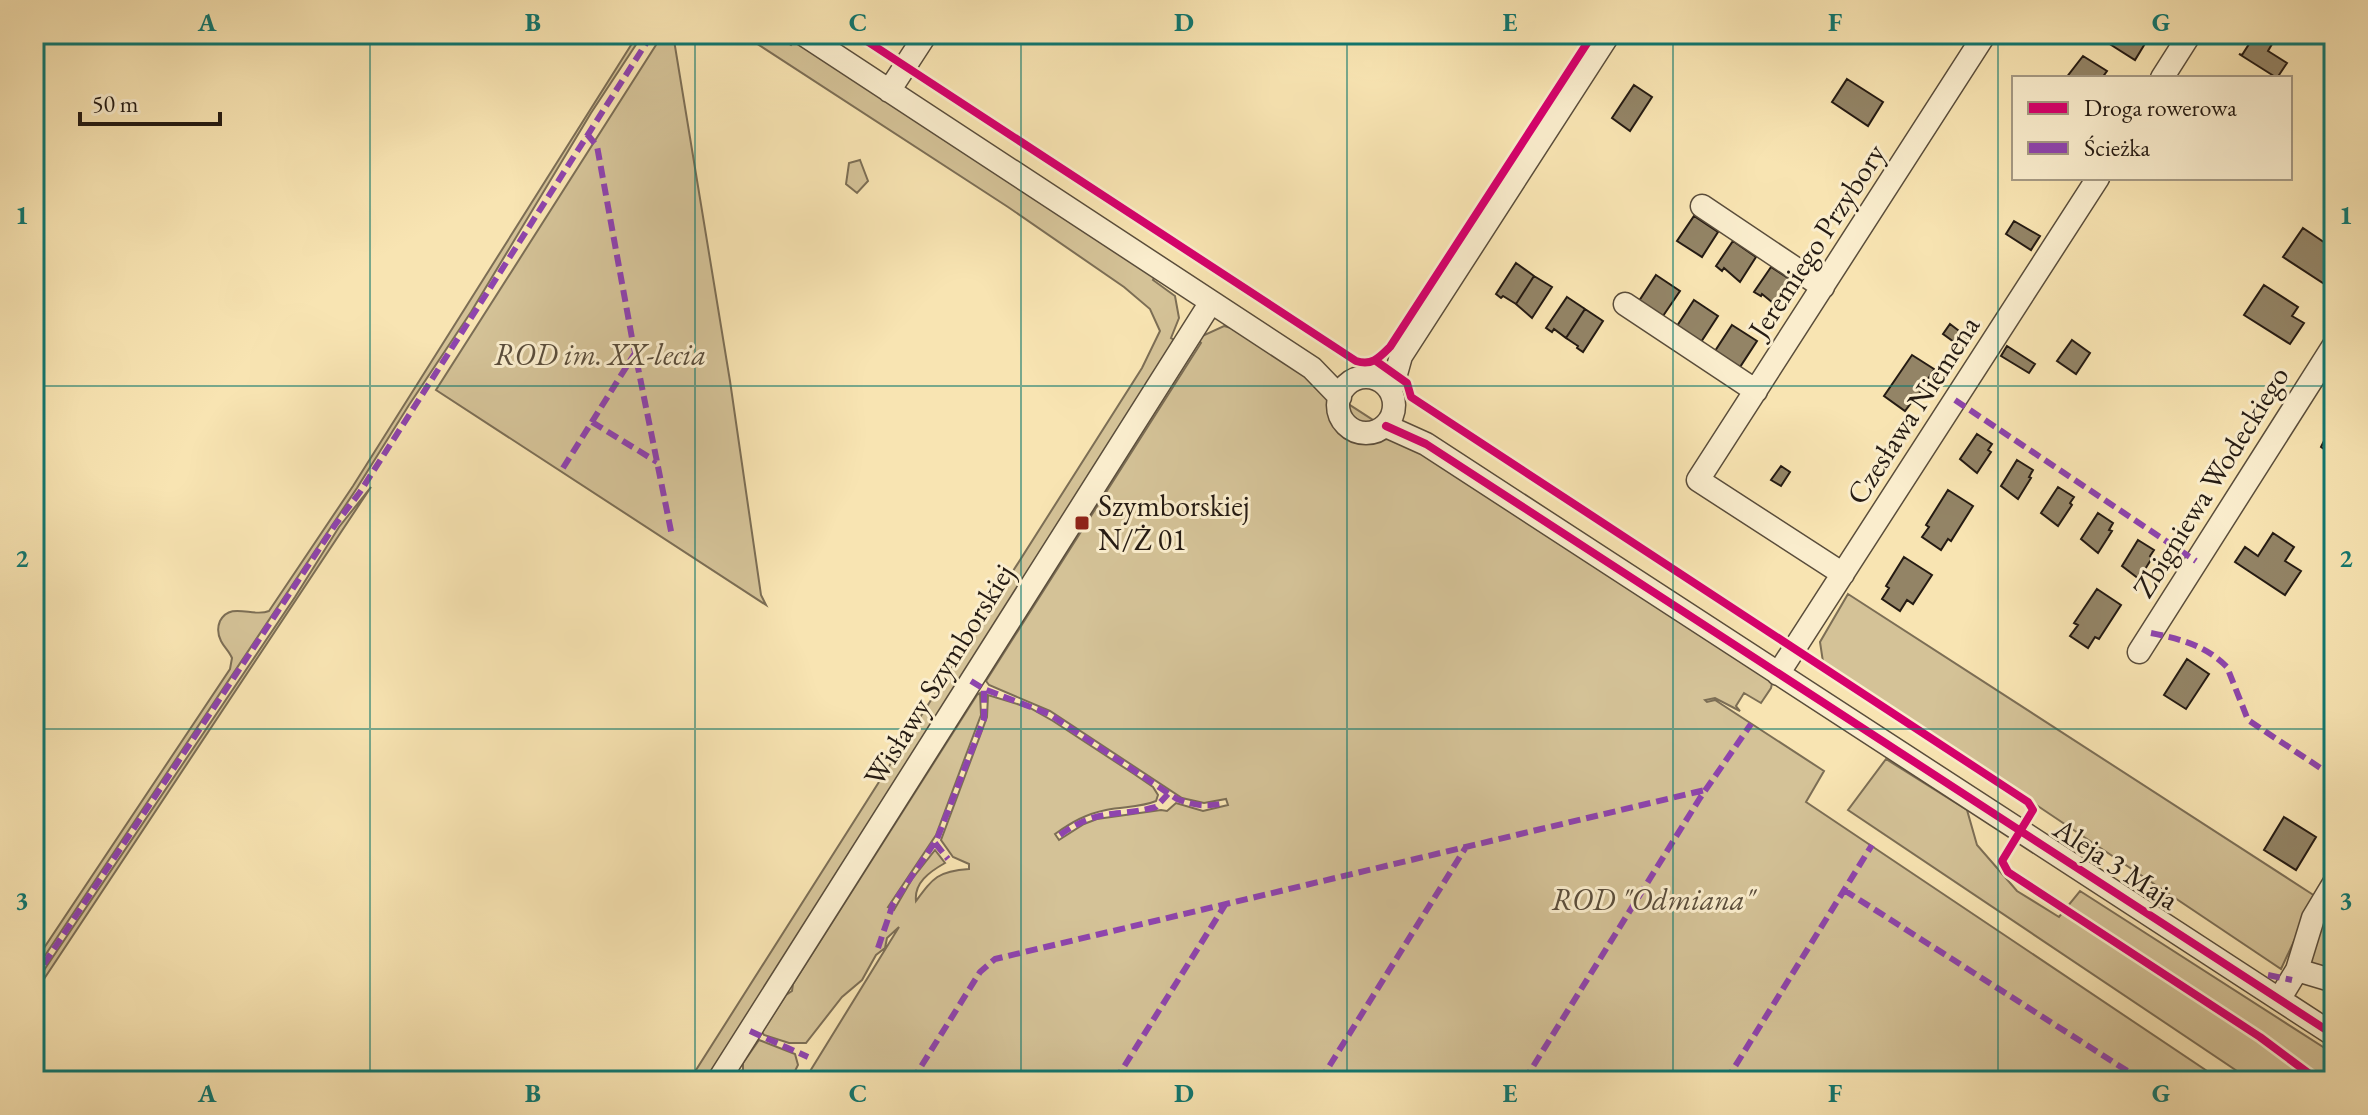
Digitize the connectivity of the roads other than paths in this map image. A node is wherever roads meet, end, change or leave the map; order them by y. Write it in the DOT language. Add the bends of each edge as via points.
graph roads {
  1 [pos="803,34"];
  2 [pos="926,34"];
  3 [pos="1609,34"];
  4 [pos="1985,34"];
  5 [pos="2190,34"];
  6 [pos="2163,76"];
  7 [pos="889,91"];
  8 [pos="2097,180"];
  9 [pos="1702,206"];
  10 [pos="1823,287"];
  11 [pos="1211,302"];
  12 [pos="1625,304"];
  13 [pos="2334,345"];
  14 [pos="1401,356"];
  15 [pos="1353,385"];
  16 [pos="1756,391"];
  17 [pos="1390,409"];
  18 [pos="1843,574"];
  19 [pos="2139,652"];
  20 [pos="1778,674"];
  21 [pos="2334,883"];
  22 [pos="2297,970"];
  23 [pos="2334,981"];
  24 [pos="2280,998"];
  25 [pos="2334,1035"];
  26 [pos="718,1081"];
  1 -- 7 [label="street"];
  2 -- 7 [label="street"];
  3 -- 14 [label="street"];
  4 -- 10 [label="street, Jeremiego Przybory"];
  5 -- 6 [label="street"];
  7 -- 11 [label="street"];
  8 -- 18 [label="street, Czesława Niemena"];
  9 -- 10 [label="street"];
  10 -- 16 [label="street, Jeremiego Przybory"];
  11 -- 15 [label="street" via="1312,368"];
  11 -- 26 [label="street, Wisławy Szymborskiej"];
  12 -- 16 [label="street"];
  13 -- 19 [label="street, Zbigniewa Wodeckiego"];
  14 -- 15 [label="street"];
  14 -- 17 [label="street"];
  15 -- 17 [label="street" via="1378,380"];
  15 -- 17 [label="street" via="1340,415 1351,429 1369,433"];
  16 -- 18 [label="street, Jeremiego Przybory" via="1698,480"];
  17 -- 20 [label="street, Aleja 3 Maja" via="1426,444"];
  18 -- 20 [label="street, Czesława Niemena"];
  20 -- 24 [label="street, Aleja 3 Maja"];
  21 -- 22 [label="street" via="2313,918"];
  22 -- 23 [label="street"];
  22 -- 24 [label="street"];
  24 -- 25 [label="street, Aleja 3 Maja"];
}
